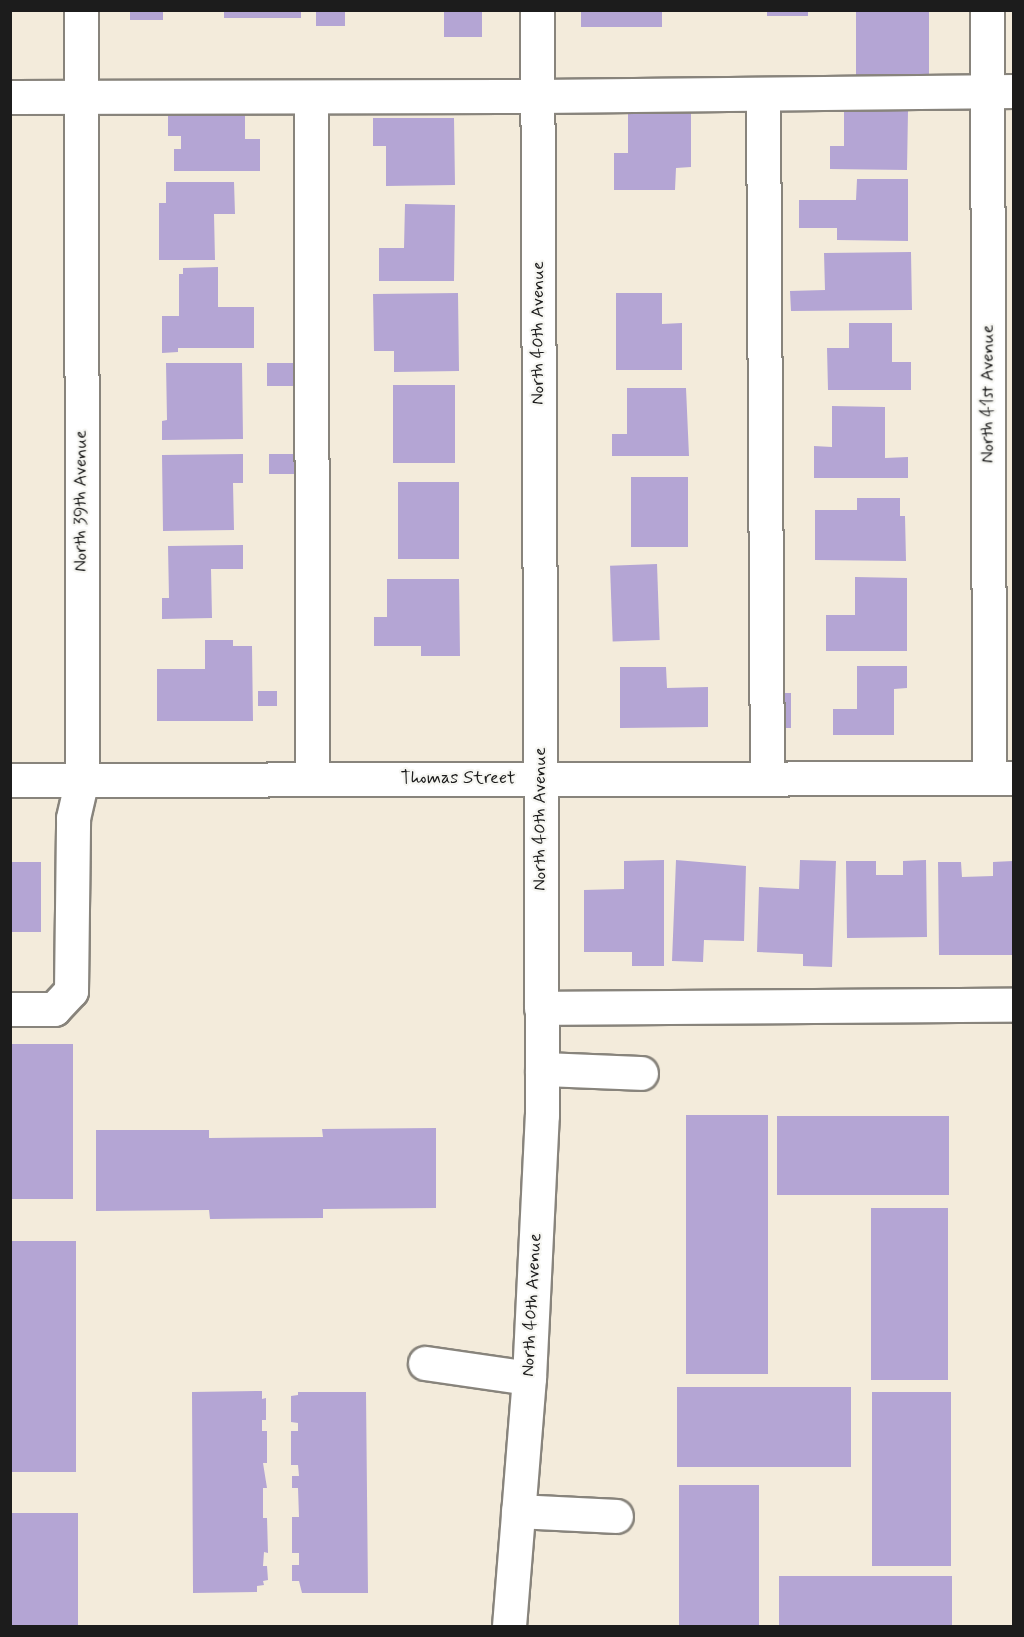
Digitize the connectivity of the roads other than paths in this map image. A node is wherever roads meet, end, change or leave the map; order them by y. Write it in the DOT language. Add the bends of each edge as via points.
graph roads {
  1 [pos="81,10"];
  2 [pos="537,10"];
  3 [pos="987,10"];
  4 [pos="1001,91"];
  5 [pos="764,94"];
  6 [pos="538,96"];
  7 [pos="10,97"];
  8 [pos="81,97"];
  9 [pos="311,97"];
  10 [pos="540,778"];
  11 [pos="766,778"];
  12 [pos="1001,778"];
  13 [pos="312,779"];
  14 [pos="10,780"];
  15 [pos="82,780"];
  16 [pos="1014,1005"];
  17 [pos="541,1008"];
  18 [pos="10,1009"];
  19 [pos="542,1070"];
  20 [pos="641,1073"];
  21 [pos="425,1363"];
  22 [pos="529,1378"];
  23 [pos="518,1510"];
  24 [pos="616,1516"];
  25 [pos="509,1626"];
  1 -- 8 [label="street, North 39th Avenue"];
  2 -- 6 [label="street, North 40th Avenue"];
  3 -- 4 [label="street, North 41st Avenue"];
  4 -- 5 [label="street"];
  4 -- 12 [label="street, North 41st Avenue"];
  5 -- 6 [label="street"];
  5 -- 11 [label="street"];
  6 -- 9 [label="street"];
  6 -- 10 [label="street, North 40th Avenue"];
  7 -- 8 [label="street"];
  8 -- 9 [label="street"];
  8 -- 15 [label="street, North 39th Avenue"];
  9 -- 13 [label="street"];
  10 -- 11 [label="street, Thomas Street"];
  10 -- 13 [label="street, Thomas Street"];
  10 -- 17 [label="street, North 40th Avenue"];
  11 -- 12 [label="street, Thomas Street"];
  13 -- 15 [label="street, Thomas Street"];
  14 -- 15 [label="street, Thomas Street"];
  15 -- 18 [label="street, North 39th Avenue" via="73,818 71,991 54,1009"];
  16 -- 17 [label="street"];
  17 -- 19 [label="street, North 40th Avenue"];
  19 -- 20 [label="street"];
  19 -- 22 [label="street, North 40th Avenue"];
  21 -- 22 [label="street"];
  22 -- 23 [label="street, North 40th Avenue"];
  23 -- 24 [label="street"];
  23 -- 25 [label="street, North 40th Avenue"];
}
